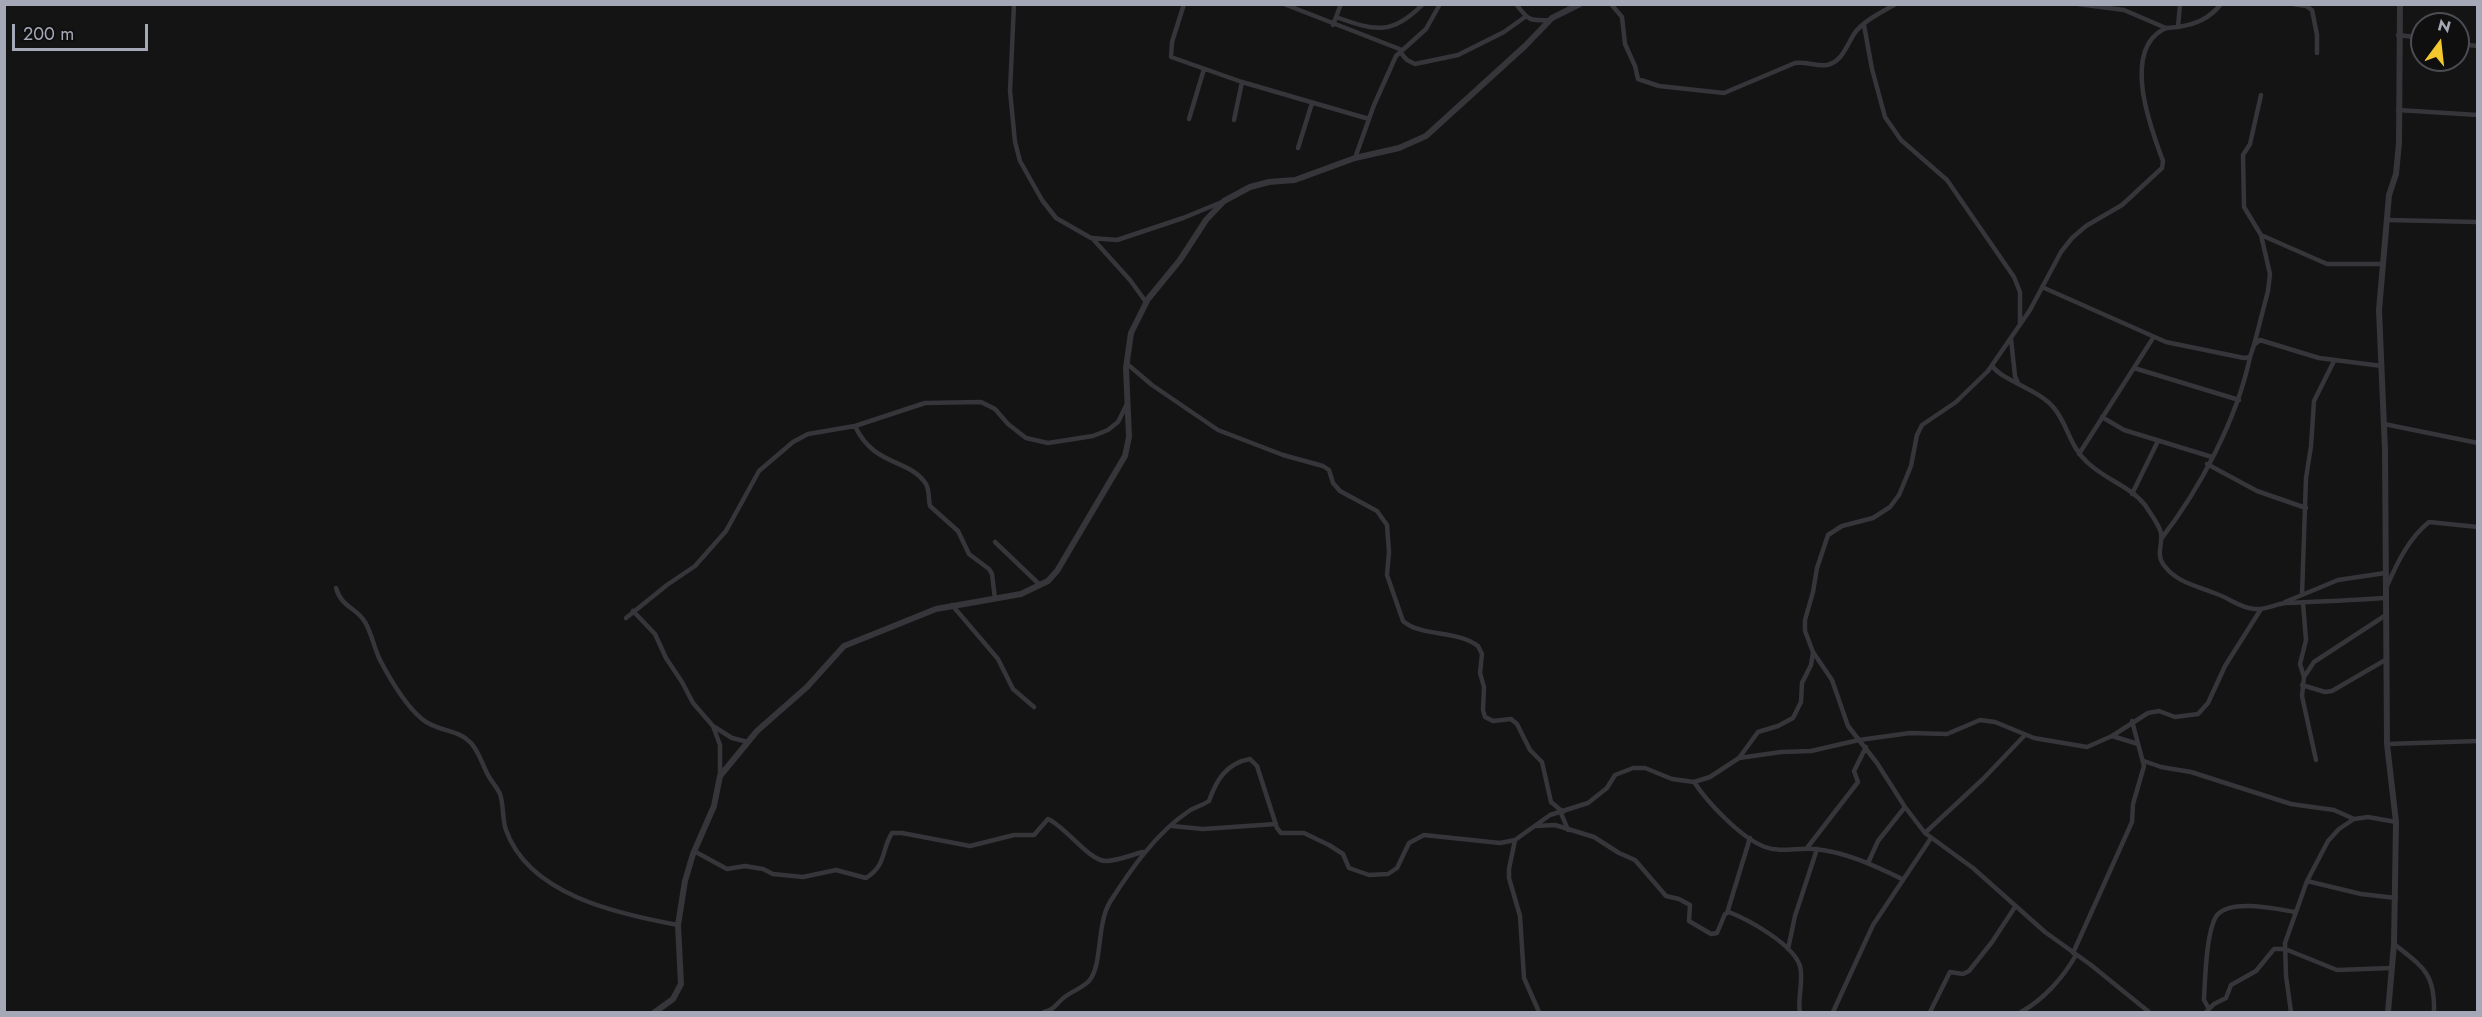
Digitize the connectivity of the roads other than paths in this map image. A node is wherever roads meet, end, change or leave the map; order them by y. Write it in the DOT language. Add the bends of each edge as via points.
graph roads {
  1 [pos="1014,4"];
  2 [pos="1184,4"];
  3 [pos="1284,4"];
  4 [pos="1341,4"];
  5 [pos="1423,4"];
  6 [pos="1440,4"];
  7 [pos="1516,4"];
  8 [pos="1580,4"];
  9 [pos="1611,4"];
  10 [pos="1896,4"];
  11 [pos="2078,4"];
  12 [pos="2180,4"];
  13 [pos="2221,4"];
  14 [pos="2293,4"];
  15 [pos="2400,4"];
  16 [pos="1336,16"];
  17 [pos="1525,17"];
  18 [pos="1549,20"];
  19 [pos="1333,25"];
  20 [pos="1864,25"];
  21 [pos="2156,25"];
  22 [pos="2178,27"];
  23 [pos="2166,28"];
  24 [pos="2158,34"];
  25 [pos="2398,35"];
  26 [pos="2410,36"];
  27 [pos="1401,51"];
  28 [pos="2317,53"];
  29 [pos="1204,69"];
  30 [pos="1242,82"];
  31 [pos="2262,95"];
  32 [pos="1312,103"];
  33 [pos="2398,110"];
  34 [pos="2478,115"];
  35 [pos="1189,119"];
  36 [pos="1369,119"];
  37 [pos="1234,120"];
  38 [pos="1298,148"];
  39 [pos="1355,158"];
  40 [pos="1224,201"];
  41 [pos="2388,220"];
  42 [pos="2478,222"];
  43 [pos="2261,235"];
  44 [pos="1091,238"];
  45 [pos="2382,264"];
  46 [pos="2042,287"];
  47 [pos="1146,302"];
  48 [pos="2020,324"];
  49 [pos="2011,338"];
  50 [pos="2154,338"];
  51 [pos="2254,345"];
  52 [pos="2250,357"];
  53 [pos="2334,361"];
  54 [pos="1126,363"];
  55 [pos="1992,365"];
  56 [pos="2382,366"];
  57 [pos="2134,368"];
  58 [pos="1988,371"];
  59 [pos="1995,372"];
  60 [pos="2018,383"];
  61 [pos="2239,400"];
  62 [pos="1127,404"];
  63 [pos="2102,417"];
  64 [pos="2384,423"];
  65 [pos="855,426"];
  66 [pos="2158,441"];
  67 [pos="2478,442"];
  68 [pos="2079,454"];
  69 [pos="2212,457"];
  70 [pos="2207,464"];
  71 [pos="2217,470"];
  72 [pos="2204,472"];
  73 [pos="2132,494"];
  74 [pos="2306,508"];
  75 [pos="2478,527"];
  76 [pos="2161,539"];
  77 [pos="996,542"];
  78 [pos="2385,573"];
  79 [pos="1040,585"];
  80 [pos="336,588"];
  81 [pos="2386,589"];
  82 [pos="2301,595"];
  83 [pos="2386,598"];
  84 [pos="995,599"];
  85 [pos="2283,603"];
  86 [pos="2302,603"];
  87 [pos="952,605"];
  88 [pos="2246,608"];
  89 [pos="2261,609"];
  90 [pos="633,611"];
  91 [pos="2386,615"];
  92 [pos="626,618"];
  93 [pos="2254,619"];
  94 [pos="1813,652"];
  95 [pos="2387,658"];
  96 [pos="2304,677"];
  97 [pos="2302,686"];
  98 [pos="1034,707"];
  99 [pos="2132,721"];
  100 [pos="713,726"];
  101 [pos="2025,735"];
  102 [pos="2112,736"];
  103 [pos="1859,740"];
  104 [pos="2478,741"];
  105 [pos="748,742"];
  106 [pos="2138,744"];
  107 [pos="2388,744"];
  108 [pos="1866,747"];
  109 [pos="1739,758"];
  110 [pos="2316,760"];
  111 [pos="2144,761"];
  112 [pos="2153,765"];
  113 [pos="2144,770"];
  114 [pos="720,776"];
  115 [pos="1694,782"];
  116 [pos="1905,807"];
  117 [pos="1562,812"];
  118 [pos="2354,819"];
  119 [pos="2396,822"];
  120 [pos="1276,824"];
  121 [pos="1536,825"];
  122 [pos="1172,826"];
  123 [pos="1568,830"];
  124 [pos="1925,833"];
  125 [pos="1750,838"];
  126 [pos="1931,838"];
  127 [pos="1515,840"];
  128 [pos="1506,844"];
  129 [pos="1807,849"];
  130 [pos="1817,849"];
  131 [pos="694,851"];
  132 [pos="1144,852"];
  133 [pos="1511,853"];
  134 [pos="1868,862"];
  135 [pos="1902,879"];
  136 [pos="2307,881"];
  137 [pos="2396,898"];
  138 [pos="2015,907"];
  139 [pos="2295,912"];
  140 [pos="1727,913"];
  141 [pos="678,925"];
  142 [pos="2394,944"];
  143 [pos="1788,949"];
  144 [pos="2285,949"];
  145 [pos="2075,954"];
  146 [pos="2391,968"];
  147 [pos="2207,1011"];
  148 [pos="655,1012"];
  149 [pos="1044,1012"];
  150 [pos="1539,1012"];
  151 [pos="1800,1012"];
  152 [pos="1833,1012"];
  153 [pos="1930,1012"];
  154 [pos="2021,1012"];
  155 [pos="2149,1012"];
  156 [pos="2291,1012"];
  157 [pos="2388,1012"];
  158 [pos="2434,1012"];
  1 -- 44 [label="street" via="1010,92 1020,161 1049,212"];
  2 -- 29 [label="street" via="1171,57"];
  3 -- 19 [label="street"];
  4 -- 16 [label="street"];
  5 -- 16 [label="street" via="1401,24 1390,27 1373,28"];
  6 -- 27 [label="street" via="1426,29"];
  7 -- 17 [label="street"];
  8 -- 18 [label="street"];
  9 -- 20 [label="street" via="1622,18 1625,44 1638,79 1659,86 1713,93 1733,90 1795,63 1829,64 1842,55"];
  10 -- 20 [label="street"];
  11 -- 21 [label="street" via="2124,10"];
  12 -- 22 [label="street"];
  13 -- 22 [label="street" via="2205,20"];
  14 -- 28 [label="street" via="2312,10"];
  15 -- 25 [label="street"];
  16 -- 19 [label="street"];
  17 -- 18 [label="street"];
  17 -- 27 [label="street" via="1458,55 1415,64"];
  18 -- 39 [label="street" via="1426,136 1399,148"];
  19 -- 27 [label="street"];
  20 -- 48 [label="street" via="1885,117 1901,140 1947,180 2014,278 2020,292"];
  21 -- 23 [label="street"];
  21 -- 24 [label="street"];
  22 -- 23 [label="street"];
  23 -- 24 [label="street"];
  24 -- 46 [label="street" via="2147,48 2142,65 2147,117 2162,168 2122,205 2072,238"];
  25 -- 26 [label="street"];
  25 -- 33 [label="street"];
  27 -- 36 [label="street" via="1392,63"];
  29 -- 30 [label="street"];
  29 -- 35 [label="street"];
  30 -- 32 [label="street"];
  30 -- 37 [label="street"];
  31 -- 43 [label="street" via="2250,144 2243,155 2244,207"];
  32 -- 36 [label="street"];
  32 -- 38 [label="street"];
  33 -- 34 [label="street"];
  33 -- 41 [label="street" via="2398,153"];
  36 -- 39 [label="street"];
  39 -- 40 [label="street" via="1295,180 1250,187"];
  40 -- 44 [label="street" via="1123,238"];
  40 -- 47 [label="street"];
  41 -- 42 [label="street"];
  41 -- 45 [label="street"];
  43 -- 45 [label="street" via="2327,264"];
  43 -- 51 [label="street" via="2270,281"];
  44 -- 47 [label="street"];
  45 -- 56 [label="street"];
  46 -- 48 [label="street"];
  46 -- 50 [label="street"];
  47 -- 54 [label="street" via="1131,333"];
  48 -- 49 [label="street"];
  49 -- 55 [label="street"];
  49 -- 60 [label="street"];
  50 -- 52 [label="street"];
  50 -- 57 [label="street"];
  51 -- 52 [label="street"];
  51 -- 53 [label="street" via="2260,340"];
  52 -- 61 [label="street"];
  53 -- 56 [label="street"];
  53 -- 74 [label="street" via="2314,400"];
  54 -- 62 [label="street"];
  54 -- 117 [label="street" via="1218,430 1323,466 1340,491 1382,515 1389,534 1388,576 1403,621 1478,646 1482,654 1485,717 1493,721 1511,719 1517,724 1530,750 1542,762 1551,802"];
  55 -- 58 [label="street"];
  55 -- 59 [label="street"];
  56 -- 64 [label="street"];
  57 -- 61 [label="street"];
  57 -- 63 [label="street"];
  58 -- 59 [label="street"];
  58 -- 94 [label="street" via="1956,402 1922,425 1911,466 1890,507 1873,518 1842,526 1825,540 1804,620"];
  59 -- 60 [label="street"];
  60 -- 68 [label="street" via="2054,407"];
  61 -- 69 [label="street"];
  62 -- 65 [label="street" via="1118,422 1108,430 1086,438 1048,443 1026,438 995,409 981,402 925,403"];
  62 -- 79 [label="street" via="1129,437 1122,464 1060,568"];
  63 -- 66 [label="street" via="2124,430"];
  63 -- 68 [label="street"];
  64 -- 67 [label="street"];
  64 -- 78 [label="street"];
  65 -- 84 [label="street" via="868,447 925,483 930,506 958,531 969,554 989,569"];
  65 -- 90 [label="street" via="808,434 785,449 759,471 726,531 695,566"];
  66 -- 69 [label="street"];
  66 -- 73 [label="street"];
  68 -- 73 [label="street"];
  69 -- 70 [label="street"];
  70 -- 71 [label="street"];
  70 -- 72 [label="street"];
  71 -- 72 [label="street"];
  71 -- 74 [label="street" via="2257,491"];
  72 -- 76 [label="street"];
  73 -- 76 [label="street" via="2155,521"];
  74 -- 82 [label="street"];
  75 -- 81 [label="street" via="2429,522 2400,557"];
  76 -- 88 [label="street" via="2160,560 2173,574 2195,588"];
  77 -- 79 [label="street"];
  78 -- 81 [label="street"];
  78 -- 82 [label="street" via="2338,580"];
  79 -- 84 [label="street" via="1022,594"];
  80 -- 141 [label="street" via="343,603 365,621 379,658 417,713 427,723 464,736 472,744 500,795 511,842 526,863 561,889 582,898"];
  81 -- 83 [label="street"];
  82 -- 85 [label="street"];
  83 -- 86 [label="street"];
  83 -- 91 [label="street"];
  84 -- 87 [label="street"];
  85 -- 86 [label="street"];
  85 -- 89 [label="street"];
  86 -- 96 [label="street"];
  87 -- 98 [label="street" via="998,659 1013,689"];
  87 -- 105 [label="street" via="844,646"];
  88 -- 89 [label="street"];
  88 -- 93 [label="street"];
  89 -- 93 [label="street"];
  90 -- 92 [label="street"];
  90 -- 100 [label="street" via="655,634 693,704"];
  91 -- 95 [label="street"];
  91 -- 96 [label="street" via="2314,662"];
  93 -- 99 [label="street" via="2202,711 2175,717 2153,711"];
  94 -- 103 [label="street" via="1829,674 1848,726"];
  94 -- 109 [label="street" via="1802,683 1801,702 1793,718 1758,732"];
  95 -- 97 [label="street" via="2332,691"];
  95 -- 107 [label="street"];
  96 -- 97 [label="street"];
  97 -- 110 [label="street"];
  99 -- 102 [label="street"];
  99 -- 106 [label="street"];
  100 -- 105 [label="street" via="732,738"];
  100 -- 114 [label="street" via="720,745"];
  101 -- 102 [label="street" via="2080,747"];
  101 -- 103 [label="street" via="1980,720 1947,734 1921,732"];
  101 -- 124 [label="street"];
  102 -- 106 [label="street"];
  103 -- 108 [label="street"];
  103 -- 109 [label="street" via="1811,751"];
  104 -- 107 [label="street"];
  105 -- 114 [label="street"];
  106 -- 111 [label="street"];
  107 -- 119 [label="street"];
  108 -- 116 [label="street"];
  108 -- 129 [label="street" via="1854,771 1858,782"];
  109 -- 115 [label="street" via="1710,777"];
  111 -- 112 [label="street"];
  111 -- 113 [label="street"];
  112 -- 113 [label="street"];
  112 -- 118 [label="street" via="2191,772 2291,804 2334,810"];
  113 -- 145 [label="street" via="2133,804 2131,827"];
  114 -- 131 [label="street" via="714,806"];
  115 -- 117 [label="street" via="1672,779 1645,768 1626,769 1615,775 1607,789 1594,799"];
  115 -- 125 [label="street" via="1708,802"];
  116 -- 124 [label="street"];
  116 -- 134 [label="street"];
  117 -- 121 [label="street"];
  117 -- 123 [label="street"];
  118 -- 119 [label="street"];
  118 -- 136 [label="street" via="2332,835"];
  119 -- 137 [label="street"];
  120 -- 122 [label="street" via="1203,829"];
  120 -- 122 [label="street" via="1257,766 1250,759 1231,766 1215,783 1209,801 1190,810"];
  120 -- 128 [label="street" via="1281,833 1304,833 1336,848 1349,868 1369,875 1388,874 1397,868 1409,843 1424,835"];
  121 -- 123 [label="street"];
  121 -- 127 [label="street"];
  122 -- 132 [label="street"];
  123 -- 140 [label="street" via="1594,837 1635,860 1664,894 1690,905 1689,921 1711,934 1717,933"];
  124 -- 126 [label="street"];
  125 -- 129 [label="street" via="1766,848"];
  125 -- 140 [label="street"];
  126 -- 135 [label="street"];
  126 -- 138 [label="street"];
  127 -- 128 [label="street"];
  127 -- 133 [label="street"];
  128 -- 133 [label="street"];
  129 -- 130 [label="street"];
  130 -- 134 [label="street"];
  130 -- 143 [label="street"];
  131 -- 132 [label="street" via="727,868 744,866 803,877 836,870 866,878 884,859 892,834 970,846 1014,835 1034,835 1048,819 1101,860"];
  131 -- 141 [label="street"];
  132 -- 149 [label="street" via="1107,909 1094,974"];
  133 -- 150 [label="street" via="1509,872 1520,916 1523,972"];
  134 -- 135 [label="street"];
  135 -- 152 [label="street" via="1873,925"];
  136 -- 137 [label="street"];
  136 -- 139 [label="street"];
  137 -- 142 [label="street"];
  138 -- 145 [label="street"];
  138 -- 153 [label="street" via="1969,971 1950,972"];
  139 -- 144 [label="street"];
  139 -- 147 [label="street" via="2254,906 2219,913 2210,933 2204,1000"];
  140 -- 143 [label="street" via="1740,917"];
  141 -- 148 [label="street" via="681,984 673,999"];
  142 -- 146 [label="street"];
  142 -- 158 [label="street" via="2430,980"];
  143 -- 151 [label="street" via="1800,968"];
  144 -- 146 [label="street" via="2337,970"];
  144 -- 147 [label="street" via="2274,949 2256,971 2231,985 2226,998"];
  144 -- 156 [label="street"];
  145 -- 154 [label="street" via="2053,987"];
  145 -- 155 [label="street"];
  146 -- 157 [label="street"];
}
